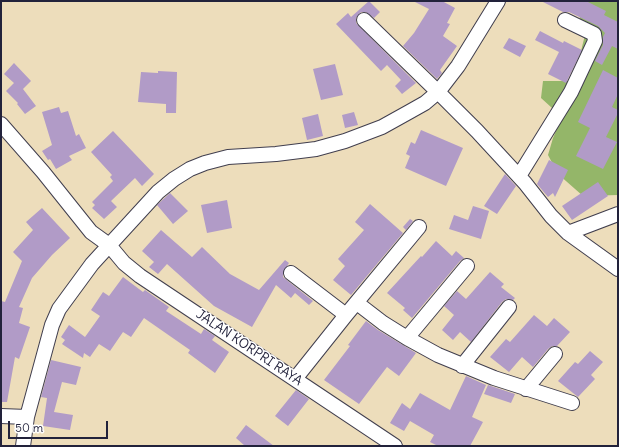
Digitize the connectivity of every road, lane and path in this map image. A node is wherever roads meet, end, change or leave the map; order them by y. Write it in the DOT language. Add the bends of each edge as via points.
graph roads {
  1 [pos="498,1"];
  2 [pos="364,20"];
  3 [pos="565,20"];
  4 [pos="438,92"];
  5 [pos="1,124"];
  6 [pos="519,176"];
  7 [pos="618,214"];
  8 [pos="419,227"];
  9 [pos="568,233"];
  10 [pos="109,245"];
  11 [pos="467,266"];
  12 [pos="618,269"];
  13 [pos="291,272"];
  14 [pos="356,303"];
  15 [pos="509,307"];
  16 [pos="346,315"];
  17 [pos="407,338"];
  18 [pos="555,354"];
  19 [pos="462,366"];
  20 [pos="295,379"];
  21 [pos="526,389"];
  22 [pos="572,403"];
  23 [pos="1,416"];
  24 [pos="27,416"];
  25 [pos="23,446"];
  26 [pos="394,446"];
  1 -- 4 [label="street" via="458,66"];
  2 -- 4 [label="street"];
  3 -- 6 [label="street" via="594,34 594,41 571,92"];
  4 -- 6 [label="street"];
  4 -- 10 [label="street" via="425,103 382,127 345,141 298,152 228,157 190,169 158,192"];
  5 -- 10 [label="street, JALAN KORPRI RAYA" via="91,232"];
  6 -- 9 [label="street"];
  7 -- 9 [label="street"];
  8 -- 14 [label="street"];
  9 -- 12 [label="street"];
  10 -- 20 [label="street, JALAN KORPRI RAYA" via="124,263 140,276"];
  10 -- 24 [label="street" via="59,309 52,324"];
  11 -- 17 [label="street"];
  13 -- 16 [label="street"];
  14 -- 16 [label="street"];
  14 -- 17 [label="street"];
  15 -- 19 [label="street"];
  16 -- 20 [label="street"];
  17 -- 19 [label="street"];
  18 -- 21 [label="street"];
  19 -- 21 [label="street"];
  20 -- 26 [label="street, JALAN KORPRI RAYA"];
  21 -- 22 [label="street"];
  23 -- 24 [label="street"];
  24 -- 25 [label="street"];
}
